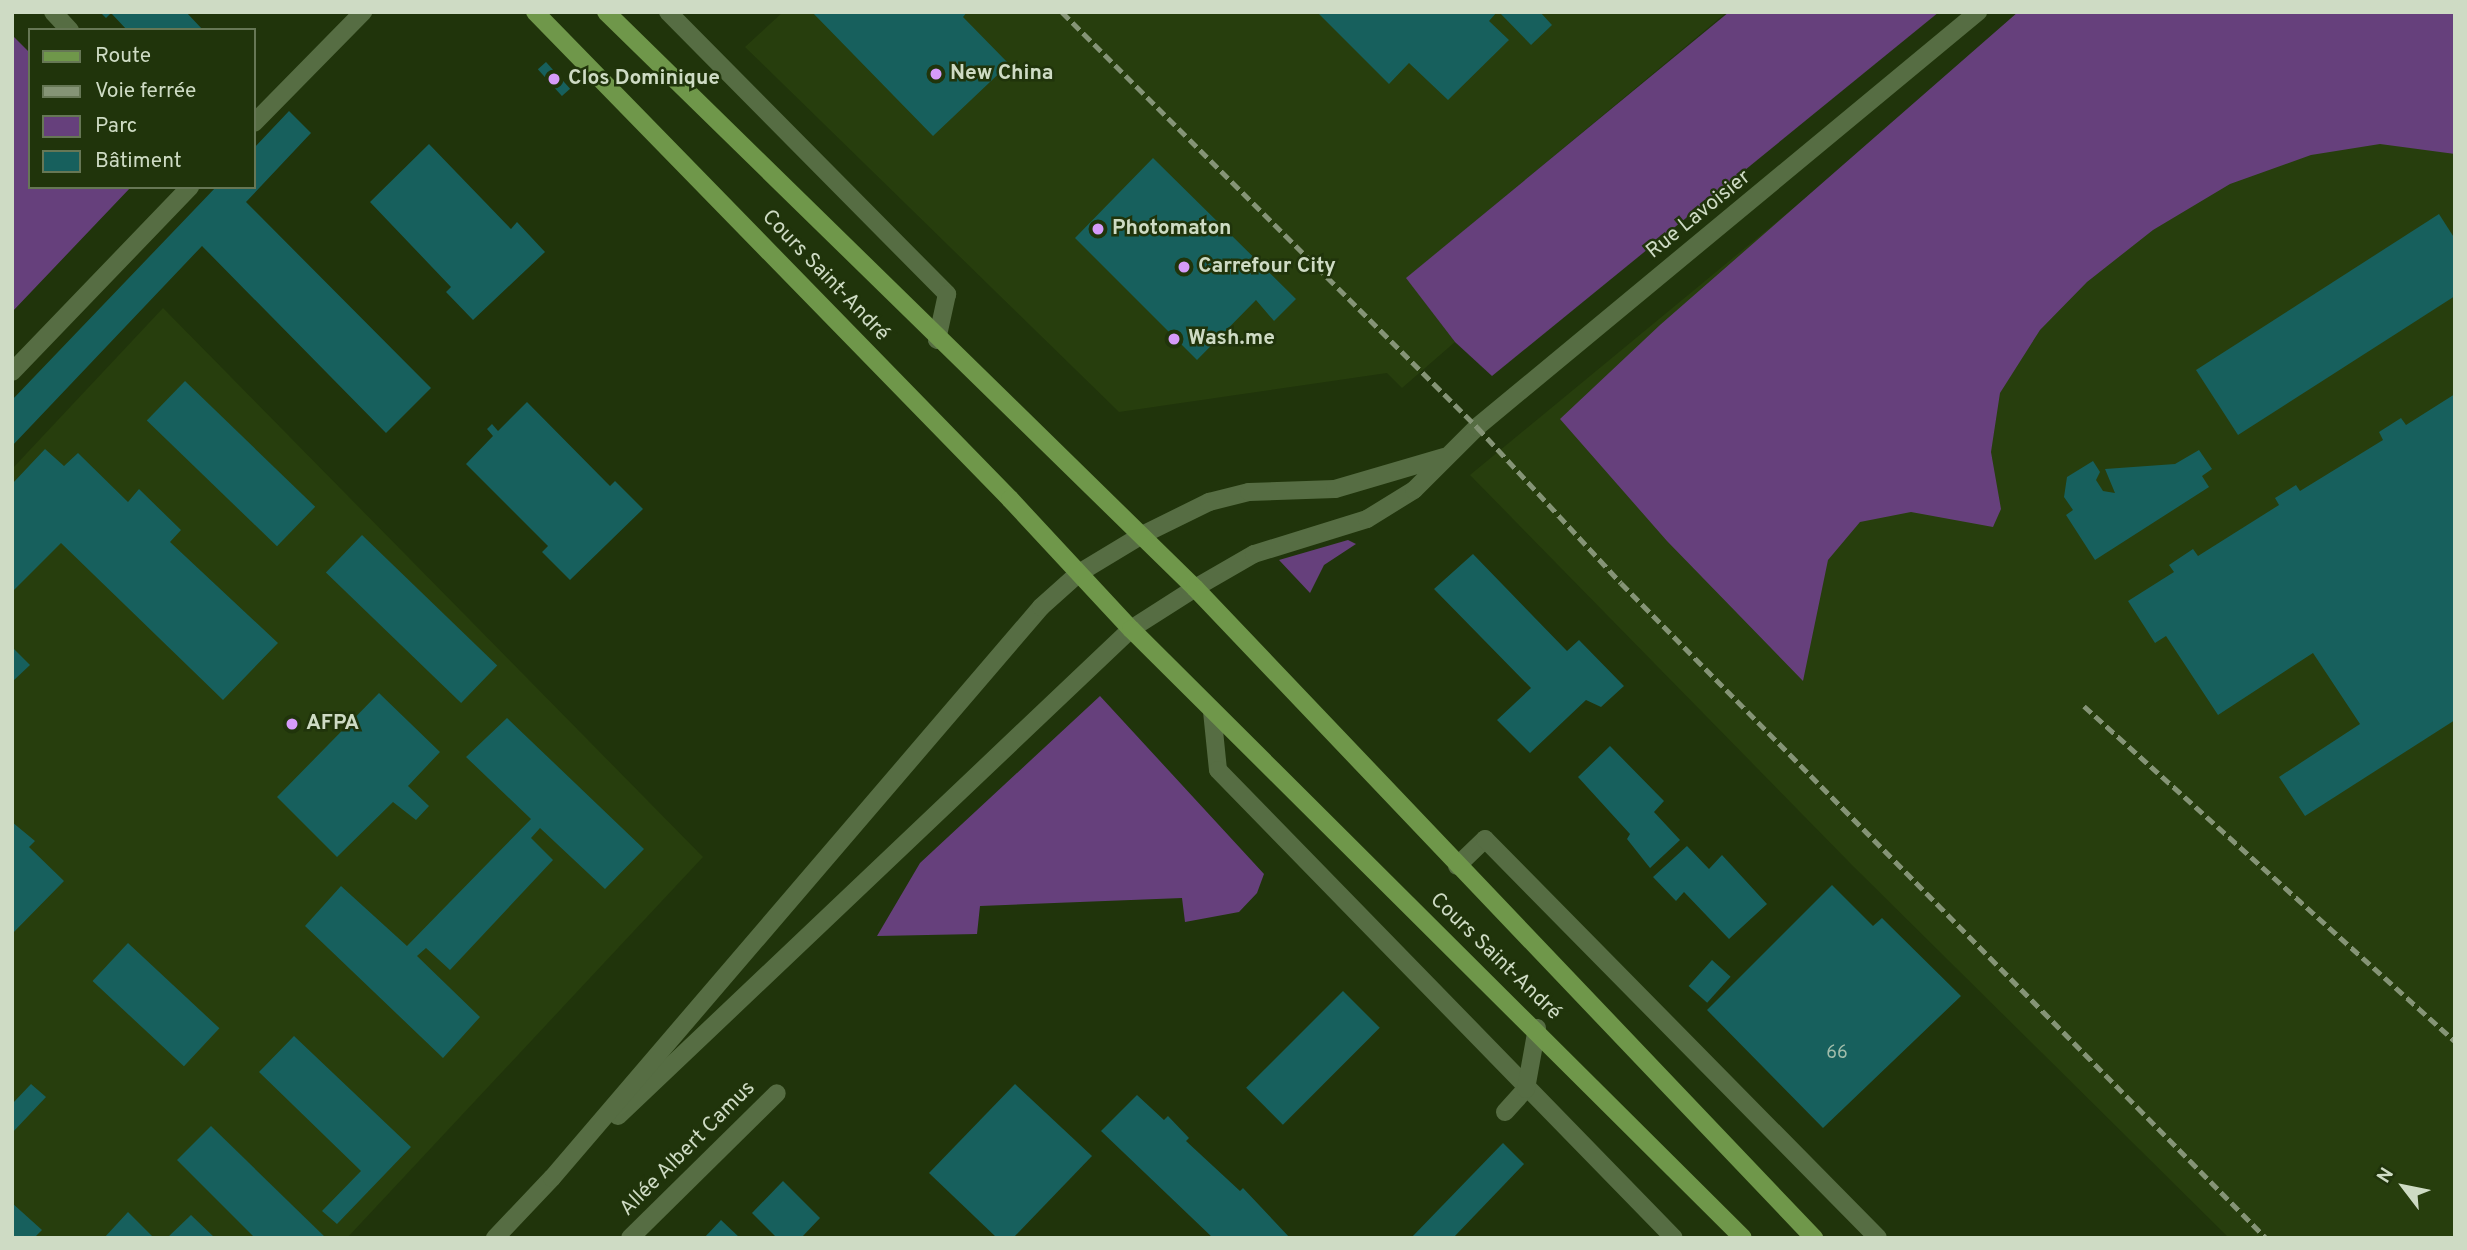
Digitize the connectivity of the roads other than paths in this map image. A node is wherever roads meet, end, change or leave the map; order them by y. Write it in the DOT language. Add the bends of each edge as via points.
graph roads {
  1 [pos="53,12"];
  2 [pos="363,12"];
  3 [pos="535,12"];
  4 [pos="606,12"];
  5 [pos="668,12"];
  6 [pos="1978,12"];
  7 [pos="68,28"];
  8 [pos="256,121"];
  9 [pos="188,189"];
  10 [pos="937,340"];
  11 [pos="12,372"];
  12 [pos="1450,454"];
  13 [pos="1142,535"];
  14 [pos="1079,573"];
  15 [pos="1195,588"];
  16 [pos="1131,629"];
  17 [pos="1212,711"];
  18 [pos="1457,866"];
  19 [pos="1536,1028"];
  20 [pos="1526,1089"];
  21 [pos="777,1093"];
  22 [pos="1505,1112"];
  23 [pos="552,1178"];
  24 [pos="495,1238"];
  25 [pos="630,1238"];
  26 [pos="1674,1238"];
  27 [pos="1743,1238"];
  28 [pos="1814,1238"];
  29 [pos="1878,1238"];
  1 -- 7 [label="street"];
  2 -- 8 [label="street"];
  3 -- 14 [label="main road, Cours Saint-André"];
  4 -- 10 [label="main road, Cours Saint-André"];
  5 -- 10 [label="street" via="947,294"];
  6 -- 12 [label="street, Rue Lavoisier"];
  9 -- 11 [label="street"];
  10 -- 13 [label="main road, Cours Saint-André"];
  12 -- 13 [label="street, Rue Lavoisier" via="1335,489 1249,492 1209,502"];
  12 -- 15 [label="street, Rue Lavoisier" via="1414,490 1367,519 1254,554"];
  13 -- 14 [label="street"];
  13 -- 15 [label="main road, Cours Saint-André"];
  14 -- 16 [label="main road, Cours Saint-André"];
  14 -- 23 [label="street" via="1041,607"];
  15 -- 16 [label="street"];
  15 -- 18 [label="main road, Cours Saint-André"];
  16 -- 17 [label="main road, Cours Saint-André"];
  16 -- 23 [label="street"];
  17 -- 19 [label="main road, Cours Saint-André"];
  17 -- 20 [label="street" via="1218,770"];
  18 -- 28 [label="main road, Cours Saint-André"];
  18 -- 29 [label="street, Cours Saint-André" via="1485,839"];
  19 -- 20 [label="street"];
  19 -- 27 [label="main road, Cours Saint-André"];
  20 -- 22 [label="street"];
  20 -- 26 [label="street"];
  21 -- 25 [label="street, Allée Albert Camus"];
  23 -- 24 [label="street"];
}
